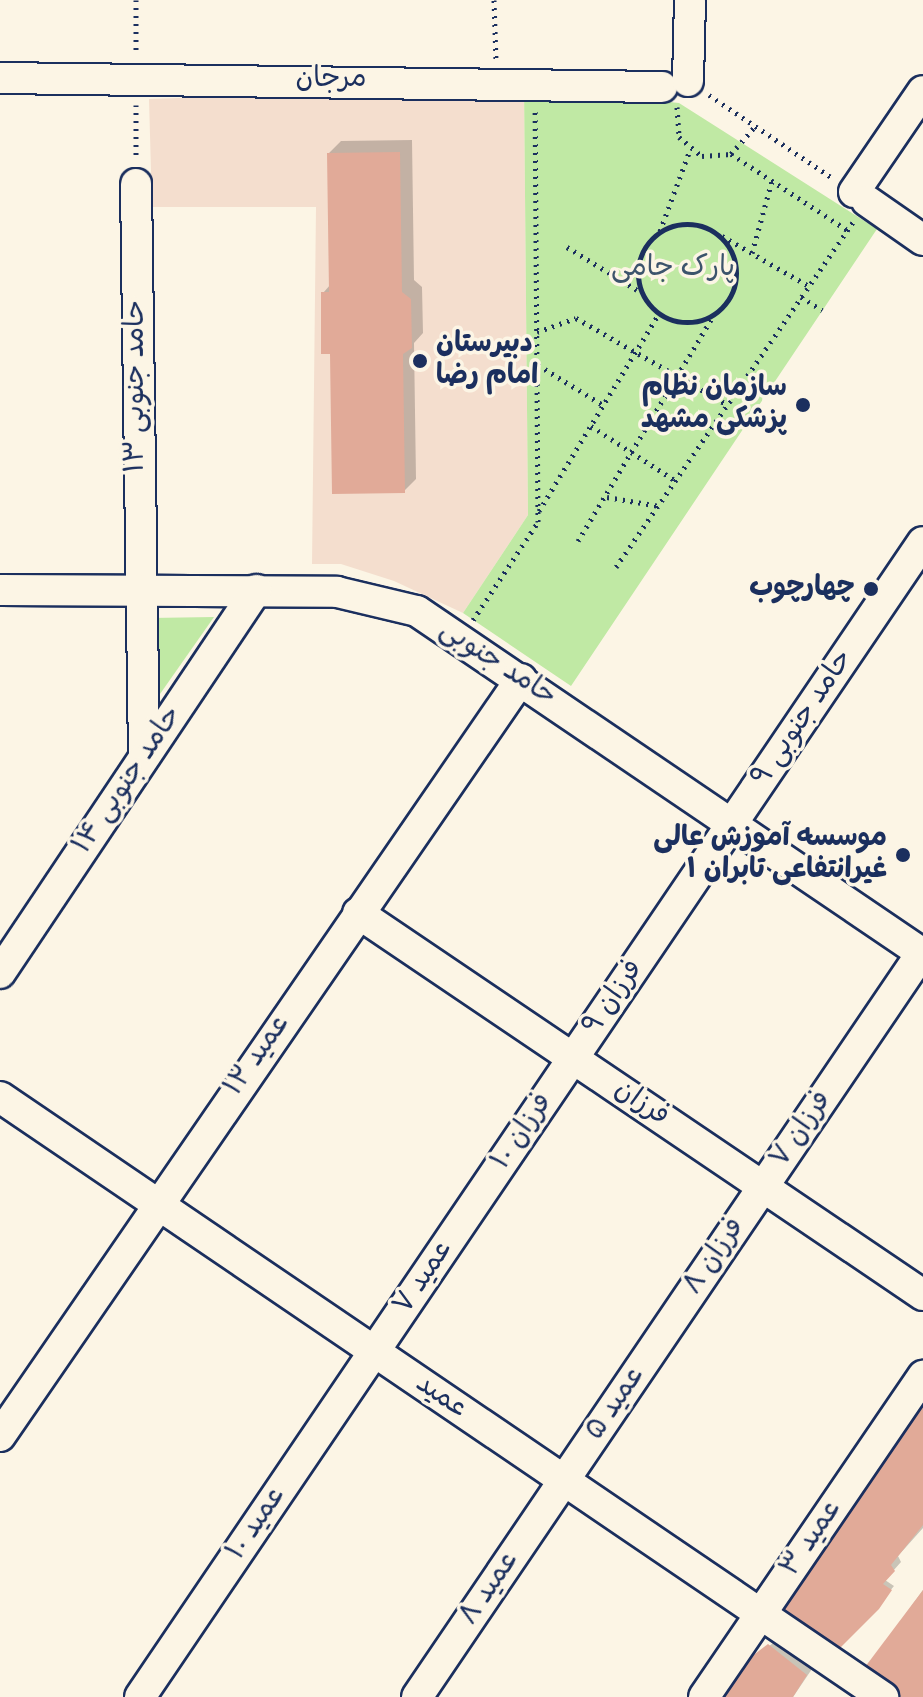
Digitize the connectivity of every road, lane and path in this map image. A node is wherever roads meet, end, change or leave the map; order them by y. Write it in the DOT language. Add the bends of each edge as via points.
graph roads {
  1 [pos="494,0"];
  2 [pos="690,0"];
  3 [pos="0,78"];
  4 [pos="496,80"];
  5 [pos="535,80"];
  6 [pos="675,84"];
  7 [pos="923,91"];
  8 [pos="755,126"];
  9 [pos="690,150"];
  10 [pos="731,154"];
  11 [pos="772,181"];
  12 [pos="136,184"];
  13 [pos="861,197"];
  14 [pos="847,230"];
  15 [pos="660,232"];
  16 [pos="715,232"];
  17 [pos="923,240"];
  18 [pos="567,247"];
  19 [pos="752,253"];
  20 [pos="809,286"];
  21 [pos="637,290"];
  22 [pos="801,297"];
  23 [pos="822,310"];
  24 [pos="659,314"];
  25 [pos="714,314"];
  26 [pos="537,332"];
  27 [pos="636,352"];
  28 [pos="537,365"];
  29 [pos="678,376"];
  30 [pos="603,405"];
  31 [pos="728,405"];
  32 [pos="591,426"];
  33 [pos="633,453"];
  34 [pos="676,481"];
  35 [pos="607,497"];
  36 [pos="659,506"];
  37 [pos="538,513"];
  38 [pos="578,541"];
  39 [pos="923,542"];
  40 [pos="616,567"];
  41 [pos="0,590"];
  42 [pos="137,590"];
  43 [pos="256,590"];
  44 [pos="459,639"];
  45 [pos="521,679"];
  46 [pos="144,756"];
  47 [pos="732,823"];
  48 [pos="358,913"];
  49 [pos="655,937"];
  50 [pos="923,952"];
  51 [pos="0,973"];
  52 [pos="573,1058"];
  53 [pos="0,1097"];
  54 [pos="763,1187"];
  55 [pos="156,1203"];
  56 [pos="473,1205"];
  57 [pos="923,1295"];
  58 [pos="668,1327"];
  59 [pos="374,1352"];
  60 [pos="923,1376"];
  61 [pos="0,1436"];
  62 [pos="564,1480"];
  63 [pos="761,1614"];
  64 [pos="140,1697"];
  65 [pos="417,1697"];
  66 [pos="704,1697"];
  67 [pos="883,1697"];
  1 -- 4 [label="path"];
  2 -- 6 [label="street"];
  3 -- 4 [label="street, مرجان"];
  4 -- 5 [label="street, مرجان"];
  5 -- 6 [label="street, مرجان"];
  5 -- 26 [label="path"];
  6 -- 8 [label="path"];
  6 -- 9 [label="path" via="676,123"];
  7 -- 13 [label="street"];
  8 -- 10 [label="path"];
  8 -- 13 [label="path"];
  9 -- 10 [label="path"];
  9 -- 15 [label="path"];
  10 -- 11 [label="path"];
  11 -- 14 [label="path"];
  11 -- 19 [label="path"];
  12 -- 42 [label="street, حامد جنوبی ۱۳"];
  13 -- 14 [label="path"];
  13 -- 17 [label="street"];
  14 -- 20 [label="path"];
  15 -- 16 [label="path" via="697,224"];
  15 -- 21 [label="path" via="639,263"];
  16 -- 19 [label="path"];
  16 -- 25 [label="path" via="732,254 735,283"];
  18 -- 21 [label="path"];
  19 -- 20 [label="path"];
  20 -- 22 [label="path"];
  21 -- 24 [label="path"];
  22 -- 23 [label="path"];
  22 -- 31 [label="path"];
  24 -- 25 [label="path" via="677,321"];
  24 -- 27 [label="path"];
  25 -- 29 [label="path"];
  26 -- 27 [label="path" via="576,318"];
  26 -- 28 [label="path"];
  27 -- 29 [label="path"];
  27 -- 30 [label="path"];
  28 -- 30 [label="path"];
  28 -- 37 [label="path"];
  29 -- 31 [label="path"];
  29 -- 33 [label="path"];
  30 -- 32 [label="path"];
  31 -- 34 [label="path"];
  32 -- 33 [label="path"];
  32 -- 37 [label="path"];
  33 -- 34 [label="path"];
  33 -- 35 [label="path"];
  34 -- 36 [label="path"];
  35 -- 36 [label="path"];
  35 -- 38 [label="path"];
  36 -- 40 [label="path"];
  37 -- 44 [label="path"];
  39 -- 47 [label="street, حامد جنوبی ۹"];
  41 -- 42 [label="street, حامد جنوبی"];
  42 -- 43 [label="street, حامد جنوبی"];
  42 -- 46 [label="street, حامد جنوبی ۱۳"];
  43 -- 44 [label="street, حامد جنوبی" via="337,592 417,611"];
  43 -- 46 [label="street, حامد جنوبی ۱۴"];
  44 -- 45 [label="street, حامد جنوبی"];
  45 -- 47 [label="street, حامد جنوبی"];
  45 -- 48 [label="street, عمید ۱۲"];
  46 -- 51 [label="street, حامد جنوبی ۱۴"];
  47 -- 49 [label="street, حامد جنوبی ۹"];
  47 -- 50 [label="street, حامد جنوبی"];
  48 -- 52 [label="street, فرزان"];
  48 -- 55 [label="street, عمید ۱۲"];
  49 -- 52 [label="street, فرزان ۹"];
  50 -- 54 [label="street, فرزان ۷"];
  52 -- 54 [label="street, فرزان"];
  52 -- 56 [label="street, فرزان ۱۰"];
  53 -- 55 [label="street, عمید"];
  54 -- 57 [label="street, فرزان"];
  54 -- 58 [label="street, فرزان ۸"];
  55 -- 59 [label="street, عمید"];
  55 -- 61 [label="street, عمید ۱۲"];
  56 -- 59 [label="street, عمید ۷"];
  58 -- 62 [label="street, عمید ۵"];
  59 -- 62 [label="street, عمید"];
  59 -- 64 [label="street, عمید ۱۰"];
  60 -- 63 [label="street, عمید ۳"];
  62 -- 63 [label="street, عمید"];
  62 -- 65 [label="street, عمید ۸"];
  63 -- 66 [label="street, عمید ۳"];
  63 -- 67 [label="street, عمید"];
}
